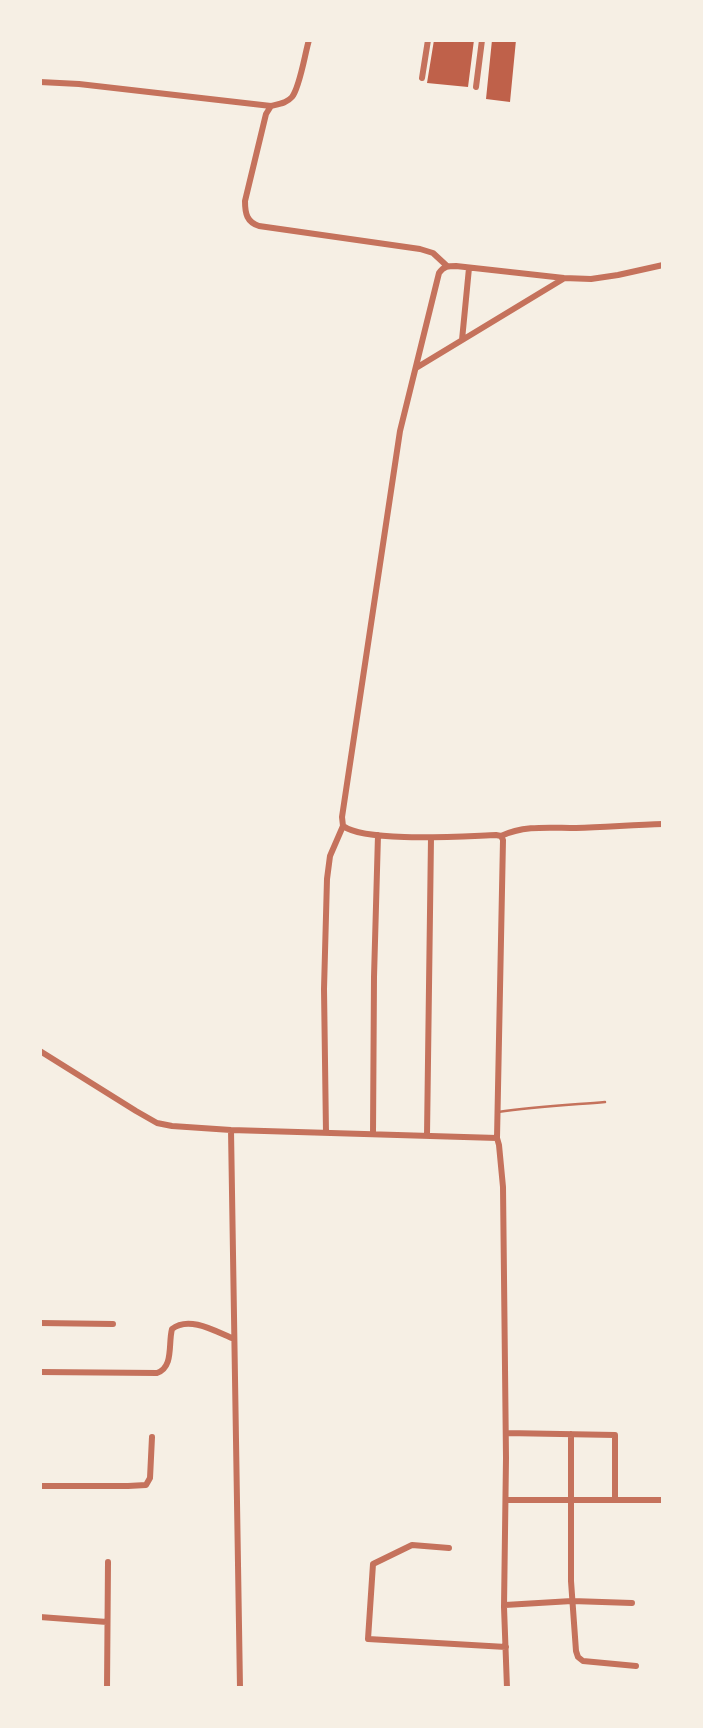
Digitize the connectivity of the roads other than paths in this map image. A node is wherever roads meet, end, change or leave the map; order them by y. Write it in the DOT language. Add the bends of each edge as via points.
graph roads {
  1 [pos="309,40"];
  2 [pos="428,40"];
  3 [pos="482,40"];
  4 [pos="422,78"];
  5 [pos="40,82"];
  6 [pos="475,87"];
  7 [pos="271,106"];
  8 [pos="663,264"];
  9 [pos="447,266"];
  10 [pos="469,268"];
  11 [pos="564,278"];
  12 [pos="462,340"];
  13 [pos="416,368"];
  14 [pos="663,824"];
  15 [pos="343,826"];
  16 [pos="378,835"];
  17 [pos="501,836"];
  18 [pos="431,838"];
  19 [pos="40,1051"];
  20 [pos="605,1102"];
  21 [pos="498,1112"];
  22 [pos="231,1130"];
  23 [pos="326,1133"];
  24 [pos="373,1134"];
  25 [pos="427,1135"];
  26 [pos="497,1138"];
  27 [pos="40,1323"];
  28 [pos="113,1324"];
  29 [pos="234,1339"];
  30 [pos="40,1372"];
  31 [pos="506,1433"];
  32 [pos="571,1434"];
  33 [pos="152,1437"];
  34 [pos="40,1486"];
  35 [pos="506,1500"];
  36 [pos="570,1500"];
  37 [pos="615,1500"];
  38 [pos="663,1500"];
  39 [pos="449,1548"];
  40 [pos="108,1562"];
  41 [pos="572,1601"];
  42 [pos="632,1604"];
  43 [pos="505,1605"];
  44 [pos="40,1617"];
  45 [pos="107,1622"];
  46 [pos="506,1647"];
  47 [pos="636,1666"];
  48 [pos="107,1688"];
  49 [pos="240,1688"];
  50 [pos="507,1688"];
  1 -- 7 [label="street" via="296,90 284,103"];
  2 -- 4 [label="street"];
  3 -- 6 [label="street"];
  5 -- 7 [label="street"];
  7 -- 9 [label="street" via="245,201 252,223 420,248"];
  8 -- 11 [label="street" via="591,279"];
  9 -- 10 [label="street"];
  9 -- 13 [label="street" via="439,273"];
  10 -- 11 [label="street"];
  10 -- 12 [label="street"];
  11 -- 12 [label="street"];
  12 -- 13 [label="street"];
  13 -- 15 [label="street" via="393,474"];
  14 -- 17 [label="street" via="526,828"];
  15 -- 16 [label="street"];
  15 -- 23 [label="street" via="330,856 327,879"];
  16 -- 18 [label="street"];
  16 -- 24 [label="street"];
  17 -- 18 [label="street"];
  17 -- 21 [label="street"];
  18 -- 25 [label="street"];
  19 -- 22 [label="street" via="157,1123"];
  20 -- 21 [label="lane"];
  21 -- 26 [label="street"];
  22 -- 23 [label="street"];
  22 -- 29 [label="street"];
  23 -- 24 [label="street"];
  24 -- 25 [label="street"];
  25 -- 26 [label="street"];
  26 -- 31 [label="street" via="503,1186"];
  27 -- 28 [label="street"];
  29 -- 30 [label="street" via="183,1324 172,1329 163,1371"];
  29 -- 49 [label="street"];
  31 -- 32 [label="street"];
  31 -- 35 [label="street"];
  32 -- 36 [label="street"];
  32 -- 37 [label="street" via="615,1435"];
  33 -- 34 [label="street" via="146,1485"];
  35 -- 36 [label="street"];
  35 -- 43 [label="street"];
  36 -- 37 [label="street"];
  36 -- 41 [label="street"];
  37 -- 38 [label="street"];
  39 -- 46 [label="street" via="412,1545 373,1564 368,1639"];
  40 -- 45 [label="street"];
  41 -- 42 [label="street"];
  41 -- 43 [label="street"];
  41 -- 47 [label="street" via="578,1657"];
  43 -- 46 [label="street"];
  44 -- 45 [label="street"];
  45 -- 48 [label="street"];
  46 -- 50 [label="street"];
}
